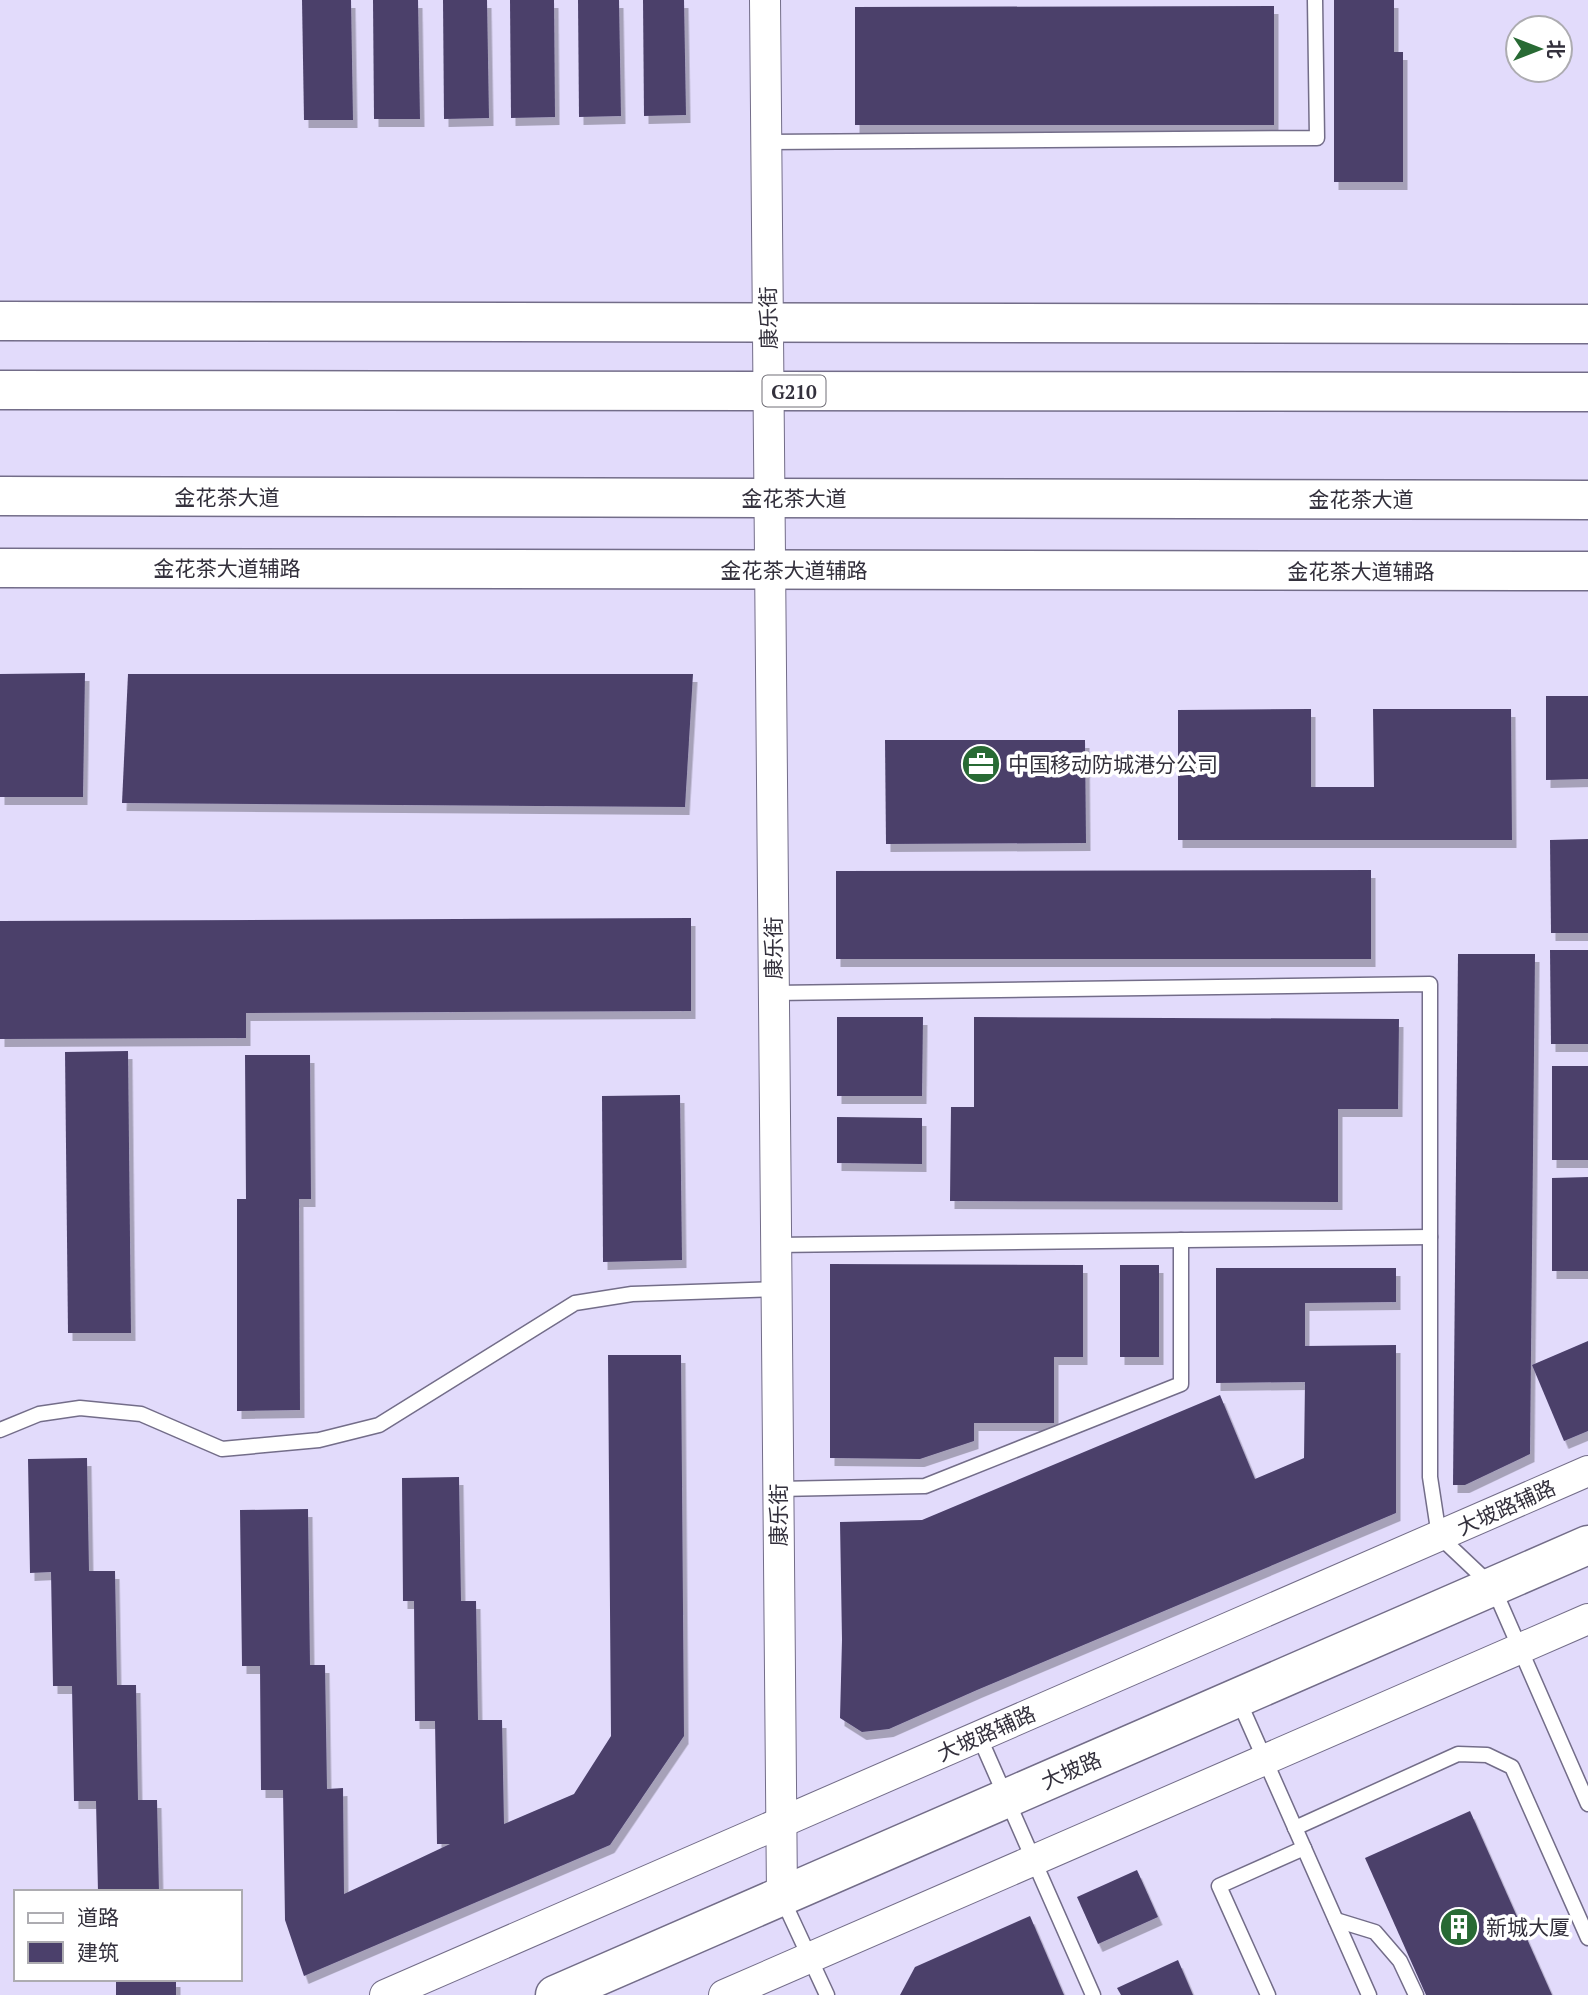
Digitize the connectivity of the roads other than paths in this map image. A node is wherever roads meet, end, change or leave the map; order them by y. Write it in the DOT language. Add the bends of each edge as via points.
graph roads {
  1 [pos="765,0"];
  2 [pos="1315,0"];
  3 [pos="766,142"];
  4 [pos="0,321"];
  5 [pos="768,323"];
  6 [pos="1588,324"];
  7 [pos="0,390"];
  8 [pos="769,391"];
  9 [pos="1588,392"];
  10 [pos="0,496"];
  11 [pos="769,498"];
  12 [pos="1588,500"];
  13 [pos="0,568"];
  14 [pos="770,570"];
  15 [pos="1588,571"];
  16 [pos="774,993"];
  17 [pos="1430,1237"];
  18 [pos="1181,1240"];
  19 [pos="775,1245"];
  20 [pos="776,1289"];
  21 [pos="0,1430"];
  22 [pos="1588,1471"];
  23 [pos="778,1489"];
  24 [pos="1439,1536"];
  25 [pos="1588,1545"];
  26 [pos="1493,1587"];
  27 [pos="1588,1619"];
  28 [pos="1520,1648"];
  29 [pos="1237,1698"];
  30 [pos="979,1736"];
  31 [pos="1265,1760"];
  32 [pos="1007,1798"];
  33 [pos="1588,1804"];
  34 [pos="780,1823"];
  35 [pos="1295,1828"];
  36 [pos="1304,1848"];
  37 [pos="1034,1860"];
  38 [pos="782,1896"];
  39 [pos="1336,1920"];
  40 [pos="1588,1938"];
  41 [pos="810,1958"];
  42 [pos="385,1995"];
  43 [pos="555,1995"];
  44 [pos="724,1995"];
  45 [pos="827,1995"];
  46 [pos="1093,1995"];
  47 [pos="1268,1995"];
  48 [pos="1369,1995"];
  49 [pos="1416,1995"];
  1 -- 3 [label="street, 康乐街"];
  2 -- 3 [label="lane" via="1317,138"];
  3 -- 5 [label="street, 康乐街"];
  4 -- 5 [label="main road"];
  5 -- 6 [label="main road"];
  5 -- 8 [label="street, 康乐街"];
  7 -- 8 [label="main road, G210"];
  8 -- 9 [label="main road, G210"];
  8 -- 11 [label="street, 康乐街"];
  10 -- 11 [label="main road, 金花茶大道"];
  11 -- 12 [label="main road, 金花茶大道"];
  11 -- 14 [label="street, 康乐街"];
  13 -- 14 [label="main road, 金花茶大道辅路"];
  14 -- 15 [label="main road, 金花茶大道辅路"];
  14 -- 16 [label="street, 康乐街"];
  16 -- 17 [label="lane" via="1430,984"];
  16 -- 19 [label="street, 康乐街"];
  17 -- 18 [label="lane"];
  17 -- 24 [label="lane" via="1430,1477"];
  18 -- 19 [label="lane"];
  18 -- 23 [label="lane" via="1181,1384 925,1486"];
  19 -- 20 [label="street, 康乐街"];
  20 -- 21 [label="lane" via="632,1294 575,1303 379,1425 319,1440 222,1449 141,1414 80,1408 39,1414"];
  20 -- 23 [label="street, 康乐街"];
  22 -- 24 [label="street, 大坡路辅路"];
  23 -- 34 [label="street, 康乐街"];
  24 -- 26 [label="lane"];
  24 -- 30 [label="street, 大坡路辅路"];
  25 -- 26 [label="main road, 大坡路"];
  26 -- 28 [label="lane"];
  26 -- 29 [label="main road, 大坡路"];
  27 -- 28 [label="street"];
  28 -- 31 [label="street"];
  28 -- 33 [label="lane"];
  29 -- 31 [label="lane"];
  29 -- 32 [label="main road, 大坡路"];
  30 -- 32 [label="lane"];
  30 -- 34 [label="street, 大坡路辅路"];
  31 -- 35 [label="lane"];
  31 -- 37 [label="street"];
  32 -- 37 [label="lane"];
  32 -- 38 [label="main road, 大坡路"];
  34 -- 38 [label="street, 康乐街"];
  34 -- 42 [label="street, 大坡路辅路"];
  35 -- 36 [label="lane"];
  35 -- 40 [label="lane" via="1458,1754 1487,1755 1512,1767"];
  36 -- 39 [label="lane"];
  36 -- 47 [label="lane" via="1219,1886"];
  37 -- 41 [label="street"];
  37 -- 46 [label="lane"];
  38 -- 41 [label="lane"];
  38 -- 43 [label="main road, 大坡路"];
  39 -- 48 [label="lane"];
  39 -- 49 [label="lane" via="1375,1933 1400,1961"];
  41 -- 44 [label="street"];
  41 -- 45 [label="lane"];
}
